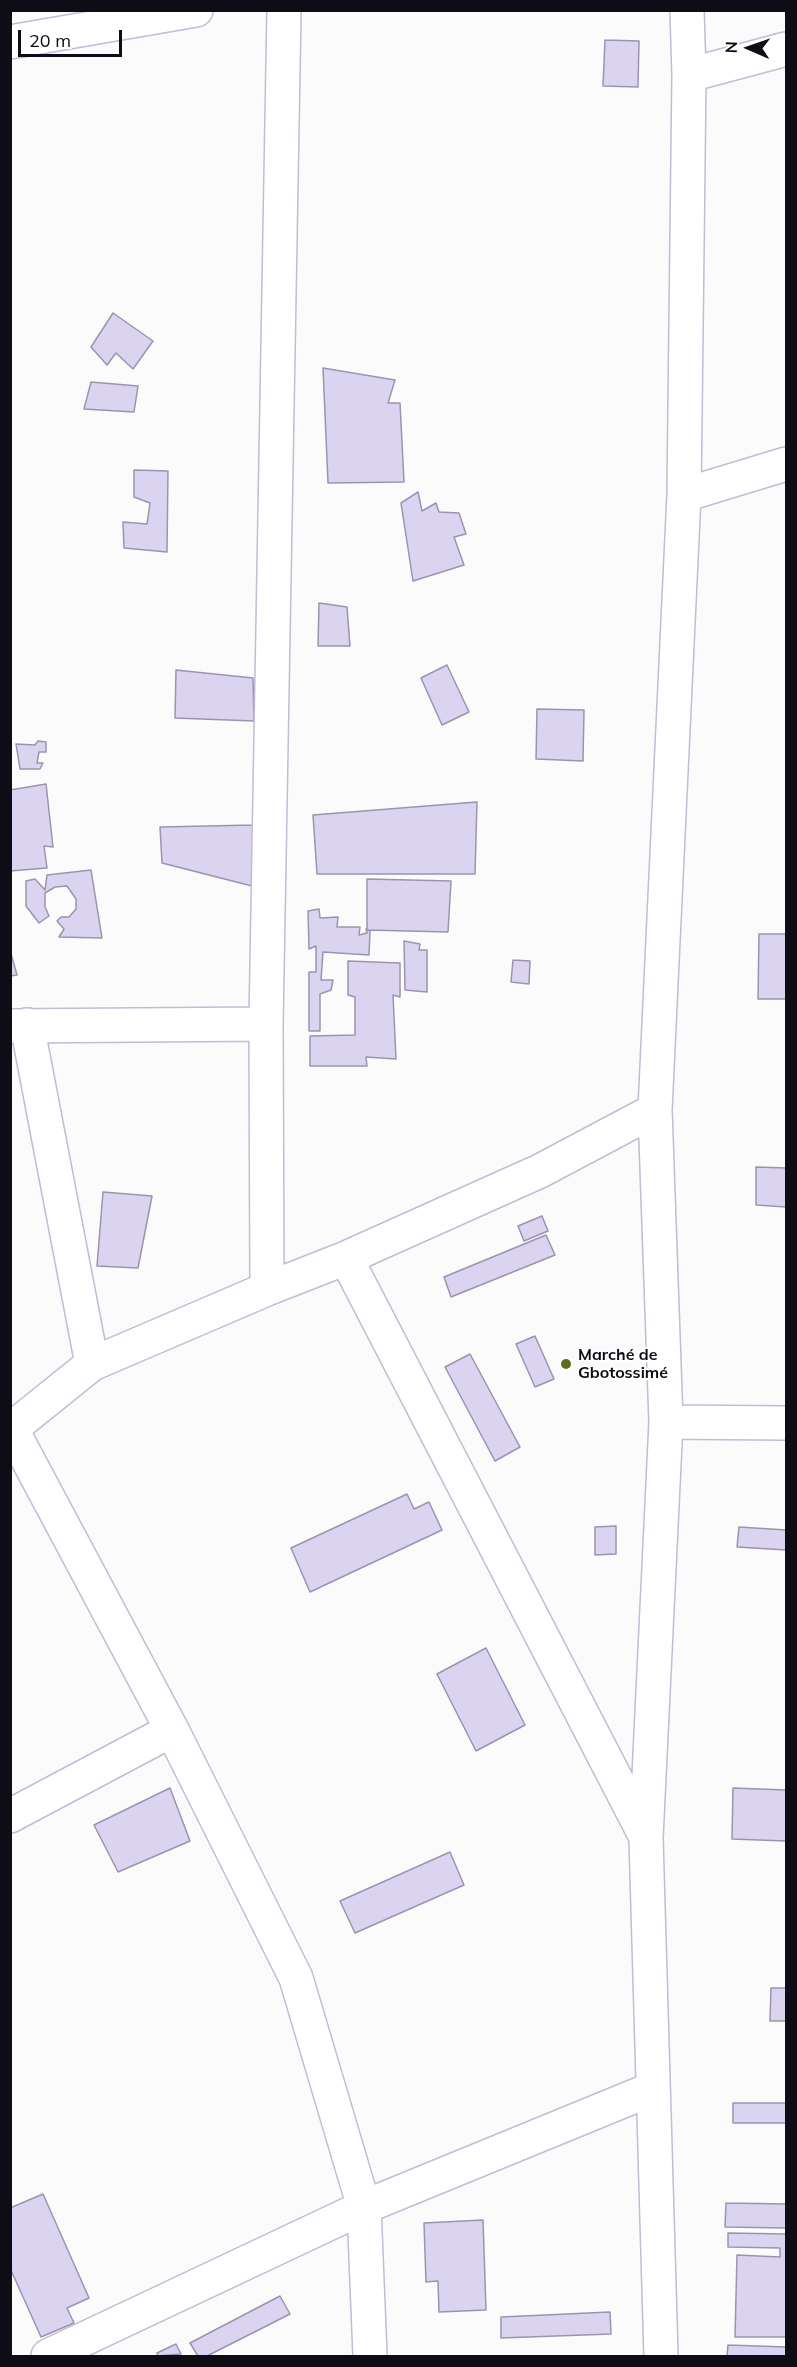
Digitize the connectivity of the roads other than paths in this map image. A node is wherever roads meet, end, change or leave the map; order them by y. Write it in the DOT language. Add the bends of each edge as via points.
graph roads {
  1 [pos="196,10"];
  2 [pos="284,10"];
  3 [pos="687,10"];
  4 [pos="10,42"];
  5 [pos="786,49"];
  6 [pos="689,75"];
  7 [pos="786,464"];
  8 [pos="684,495"];
  9 [pos="266,1024"];
  10 [pos="19,1025"];
  11 [pos="655,1110"];
  12 [pos="346,1258"];
  13 [pos="267,1289"];
  14 [pos="92,1365"];
  15 [pos="666,1422"];
  16 [pos="786,1424"];
  17 [pos="11,1430"];
  18 [pos="172,1730"];
  19 [pos="10,1816"];
  20 [pos="646,1838"];
  21 [pos="652,2089"];
  22 [pos="364,2207"];
  23 [pos="48,2356"];
  24 [pos="370,2356"];
  25 [pos="661,2356"];
  1 -- 4 [label="street"];
  2 -- 9 [label="street"];
  3 -- 6 [label="street"];
  5 -- 6 [label="street"];
  6 -- 8 [label="street"];
  7 -- 8 [label="street"];
  8 -- 11 [label="street"];
  9 -- 10 [label="street"];
  9 -- 13 [label="street"];
  10 -- 14 [label="street"];
  11 -- 12 [label="street" via="540,1171"];
  11 -- 15 [label="street"];
  12 -- 13 [label="street"];
  12 -- 20 [label="street"];
  13 -- 14 [label="street"];
  14 -- 17 [label="street"];
  15 -- 16 [label="street"];
  15 -- 20 [label="street"];
  17 -- 18 [label="street"];
  18 -- 19 [label="street"];
  18 -- 22 [label="street" via="296,1978"];
  20 -- 21 [label="street"];
  21 -- 22 [label="street"];
  21 -- 25 [label="street"];
  22 -- 23 [label="street"];
  22 -- 24 [label="street"];
}
